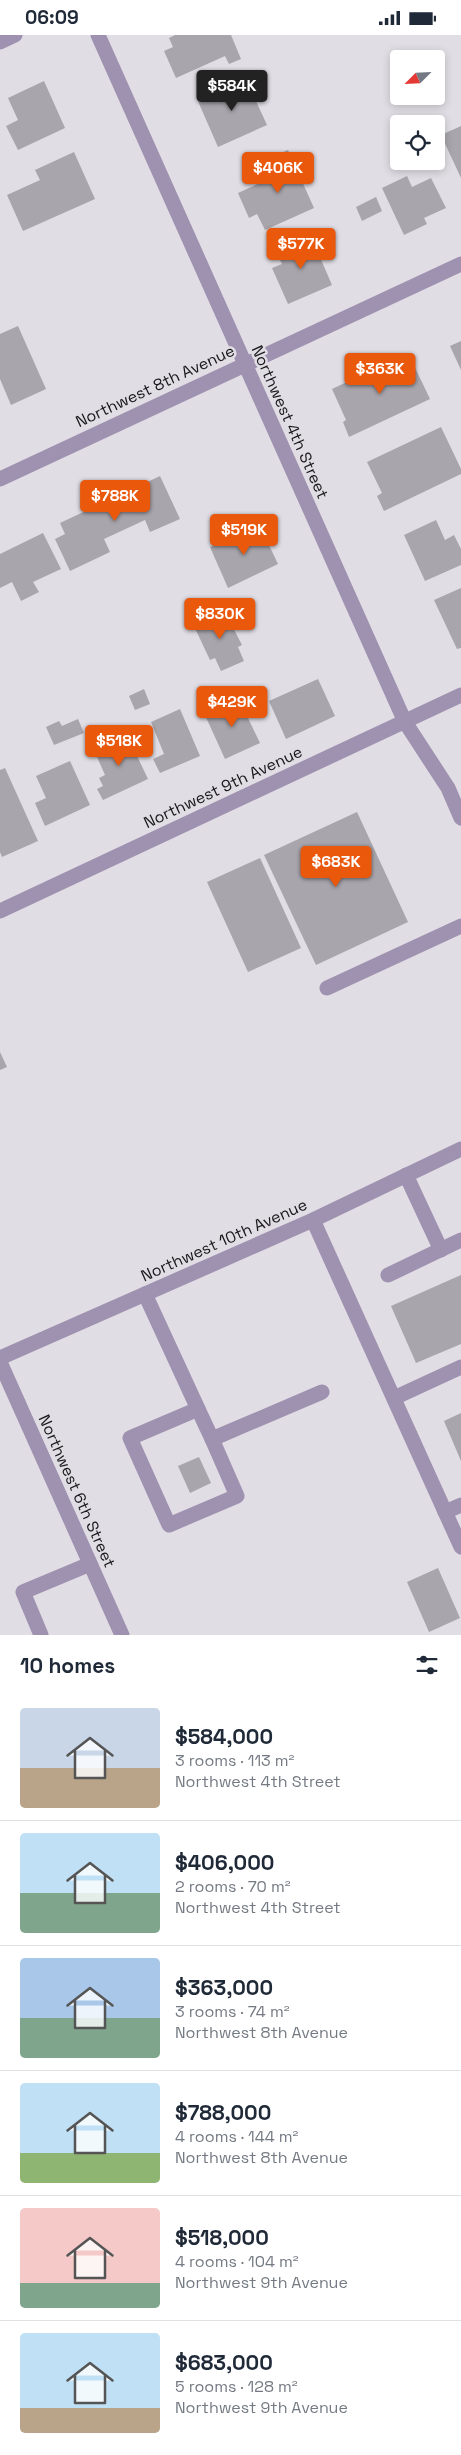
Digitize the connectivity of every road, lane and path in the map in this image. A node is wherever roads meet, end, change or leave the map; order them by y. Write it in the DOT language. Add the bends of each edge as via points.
graph roads {
  1 [pos="15,35"];
  2 [pos="98,35"];
  3 [pos="0,42"];
  4 [pos="461,264"];
  5 [pos="245,363"];
  6 [pos="0,479"];
  7 [pos="461,695"];
  8 [pos="405,722"];
  9 [pos="461,817"];
  10 [pos="0,911"];
  11 [pos="461,927"];
  12 [pos="327,988"];
  13 [pos="460,1151"];
  14 [pos="406,1175"];
  15 [pos="313,1220"];
  16 [pos="461,1240"];
  17 [pos="441,1250"];
  18 [pos="388,1275"];
  19 [pos="145,1294"];
  20 [pos="0,1358"];
  21 [pos="0,1362"];
  22 [pos="461,1367"];
  23 [pos="322,1392"];
  24 [pos="394,1398"];
  25 [pos="198,1409"];
  26 [pos="212,1439"];
  27 [pos="461,1505"];
  28 [pos="445,1513"];
  29 [pos="461,1547"];
  30 [pos="90,1564"];
  31 [pos="41,1635"];
  32 [pos="122,1635"];
  1 -- 3 [label="street"];
  2 -- 5 [label="street, Northwest 4th Street"];
  4 -- 5 [label="street, Northwest 8th Avenue"];
  5 -- 6 [label="street, Northwest 8th Avenue"];
  5 -- 8 [label="street, Northwest 4th Street"];
  7 -- 8 [label="street, Northwest 9th Avenue"];
  8 -- 9 [label="street, Northwest 4th Street" via="448,788"];
  8 -- 10 [label="street, Northwest 9th Avenue"];
  11 -- 12 [label="street"];
  13 -- 14 [label="street, Northwest 10th Avenue"];
  14 -- 15 [label="street, Northwest 10th Avenue"];
  14 -- 17 [label="street"];
  15 -- 19 [label="street, Northwest 10th Avenue"];
  15 -- 24 [label="street"];
  16 -- 17 [label="street"];
  17 -- 18 [label="street"];
  19 -- 20 [label="street, Northwest 10th Avenue"];
  19 -- 25 [label="street"];
  21 -- 30 [label="street, Northwest 6th Street"];
  22 -- 24 [label="street"];
  23 -- 26 [label="street"];
  24 -- 28 [label="street"];
  25 -- 26 [label="street"];
  25 -- 26 [label="street" via="130,1438 169,1525 237,1496"];
  27 -- 28 [label="street"];
  28 -- 29 [label="street"];
  30 -- 31 [label="street" via="23,1592"];
  30 -- 32 [label="street, Northwest 6th Street"];
}
